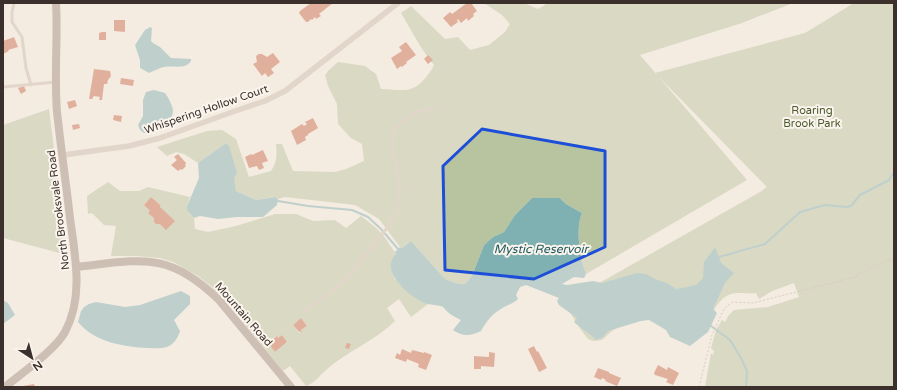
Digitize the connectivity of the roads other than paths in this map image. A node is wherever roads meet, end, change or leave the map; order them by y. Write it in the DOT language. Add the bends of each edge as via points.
graph roads {
  1 [pos="14,3"];
  2 [pos="56,3"];
  3 [pos="398,3"];
  4 [pos="56,82"];
  5 [pos="31,85"];
  6 [pos="3,87"];
  7 [pos="433,108"];
  8 [pos="63,155"];
  9 [pos="76,267"];
  10 [pos="303,312"];
  11 [pos="5,387"];
  12 [pos="291,387"];
  1 -- 5 [label="lane" via="12,22 22,37"];
  2 -- 4 [label="main road, North Brooksvale Road"];
  3 -- 8 [label="street, Whispering Hollow Court" via="285,91 266,101 160,138 129,146"];
  4 -- 5 [label="lane"];
  4 -- 8 [label="main road, North Brooksvale Road"];
  5 -- 6 [label="lane"];
  7 -- 10 [label="lane" via="414,113 394,130 392,142 400,191 396,210 387,228 345,281"];
  8 -- 9 [label="main road, North Brooksvale Road"];
  9 -- 11 [label="main road, North Brooksvale Road" via="75,299 65,332 50,350"];
  9 -- 12 [label="main road, Mountain Road" via="125,261 154,261 186,273 219,300"];
}
